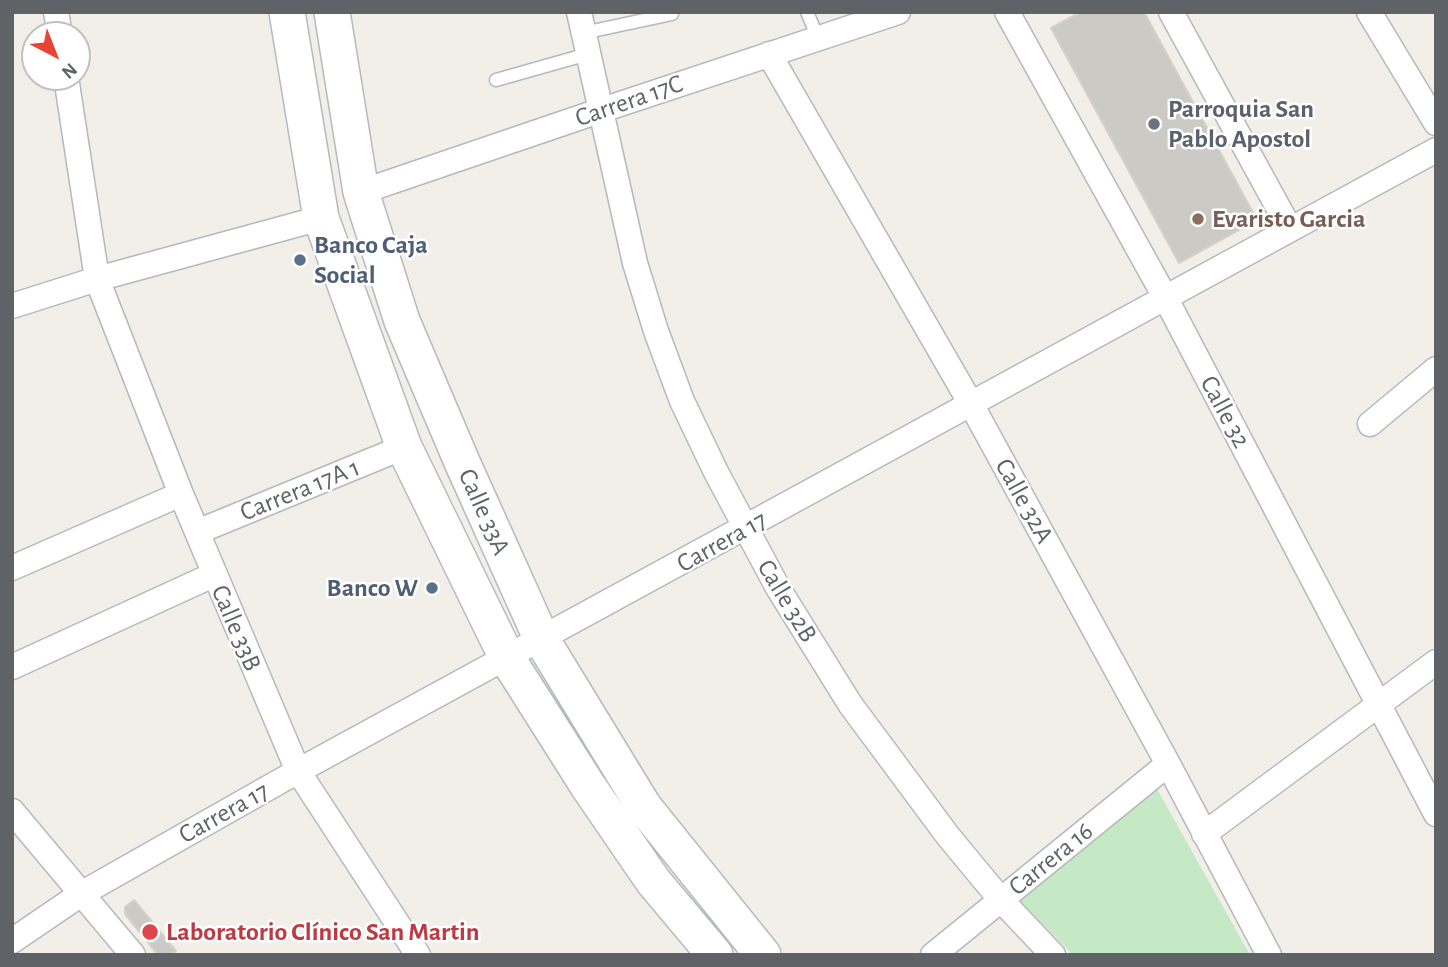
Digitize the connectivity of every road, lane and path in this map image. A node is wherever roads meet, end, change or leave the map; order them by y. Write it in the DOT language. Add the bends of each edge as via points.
graph roads {
  1 [pos="287,12"];
  2 [pos="332,12"];
  3 [pos="807,12"];
  4 [pos="898,12"];
  5 [pos="1007,12"];
  6 [pos="1171,12"];
  7 [pos="1369,12"];
  8 [pos="672,14"];
  9 [pos="583,33"];
  10 [pos="818,38"];
  11 [pos="769,54"];
  12 [pos="496,80"];
  13 [pos="68,91"];
  14 [pos="599,111"];
  15 [pos="1436,123"];
  16 [pos="1436,150"];
  17 [pos="361,192"];
  18 [pos="321,218"];
  19 [pos="1290,229"];
  20 [pos="97,279"];
  21 [pos="1165,297"];
  22 [pos="12,306"];
  23 [pos="1436,369"];
  24 [pos="971,404"];
  25 [pos="1370,424"];
  26 [pos="404,447"];
  27 [pos="181,494"];
  28 [pos="745,529"];
  29 [pos="197,533"];
  30 [pos="12,568"];
  31 [pos="214,575"];
  32 [pos="542,639"];
  33 [pos="507,658"];
  34 [pos="1436,662"];
  35 [pos="12,667"];
  36 [pos="1378,704"];
  37 [pos="1168,764"];
  38 [pos="298,771"];
  39 [pos="12,811"];
  40 [pos="1436,814"];
  41 [pos="1204,834"];
  42 [pos="81,894"];
  43 [pos="1001,900"];
  44 [pos="12,941"];
  45 [pos="133,955"];
  46 [pos="418,955"];
  47 [pos="715,955"];
  48 [pos="763,955"];
  49 [pos="933,955"];
  50 [pos="1053,955"];
  51 [pos="1269,955"];
  1 -- 18 [label="main road, Calle 33A"];
  2 -- 17 [label="main road, Calle 33A"];
  3 -- 10 [label="lane"];
  4 -- 10 [label="street, Carrera 17C"];
  5 -- 21 [label="street, Calle 32"];
  6 -- 19 [label="street"];
  7 -- 15 [label="street"];
  8 -- 9 [label="lane"];
  9 -- 12 [label="lane"];
  9 -- 14 [label="street, Calle 32B"];
  10 -- 11 [label="street, Carrera 17C"];
  11 -- 14 [label="street, Carrera 17C"];
  11 -- 24 [label="street, Calle 32A"];
  13 -- 20 [label="street, Calle 33B"];
  14 -- 17 [label="street, Carrera 17C"];
  14 -- 28 [label="street, Calle 32B" via="656,331 682,401"];
  16 -- 19 [label="street, Carrera 17"];
  17 -- 32 [label="main road, Calle 33A" via="402,321"];
  18 -- 20 [label="street"];
  18 -- 26 [label="main road, Calle 33A"];
  19 -- 21 [label="street, Carrera 17"];
  20 -- 22 [label="street"];
  20 -- 27 [label="street, Calle 33B"];
  21 -- 24 [label="street, Carrera 17"];
  21 -- 36 [label="street, Calle 32"];
  23 -- 25 [label="street"];
  24 -- 28 [label="street, Carrera 17"];
  24 -- 37 [label="street, Calle 32A"];
  26 -- 29 [label="street, Carrera 17A 1"];
  26 -- 33 [label="main road, Calle 33A"];
  27 -- 29 [label="street, Calle 33B"];
  27 -- 30 [label="street"];
  28 -- 32 [label="street, Carrera 17"];
  28 -- 43 [label="street, Calle 32B" via="850,704"];
  29 -- 31 [label="street, Calle 33B"];
  31 -- 35 [label="street"];
  31 -- 38 [label="street, Calle 33B"];
  32 -- 33 [label="street, Carrera 17"];
  32 -- 48 [label="main road, Calle 33A" via="644,807"];
  33 -- 38 [label="street, Carrera 17"];
  33 -- 47 [label="main road, Calle 33A" via="653,881"];
  34 -- 36 [label="street"];
  36 -- 40 [label="street, Calle 32"];
  36 -- 41 [label="street"];
  37 -- 41 [label="street, Calle 32A"];
  37 -- 43 [label="street, Carrera 16"];
  38 -- 42 [label="street, Carrera 17"];
  38 -- 46 [label="street, Calle 33B"];
  39 -- 42 [label="street"];
  41 -- 51 [label="street, Calle 32A"];
  42 -- 44 [label="street, Carrera 17"];
  42 -- 45 [label="street"];
  43 -- 49 [label="street, Carrera 16"];
  43 -- 50 [label="street, Calle 32B"];
}
